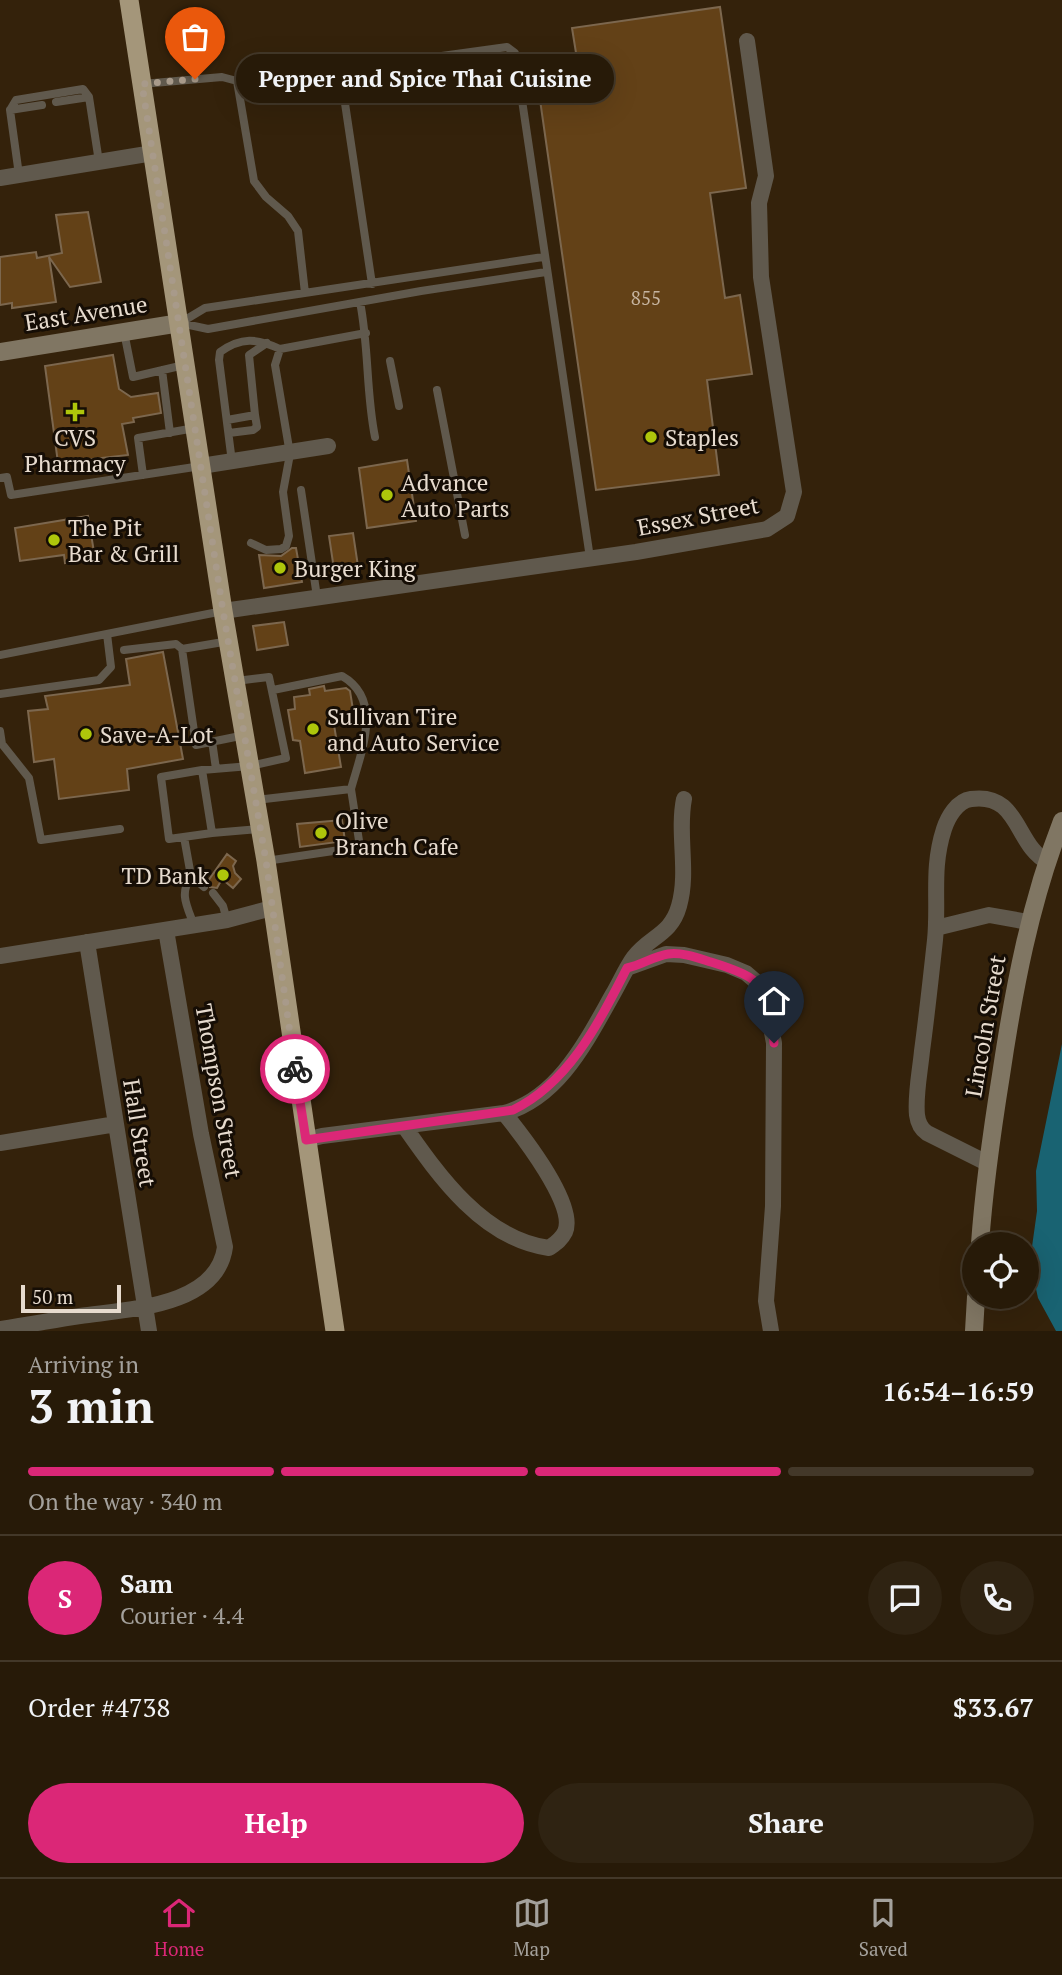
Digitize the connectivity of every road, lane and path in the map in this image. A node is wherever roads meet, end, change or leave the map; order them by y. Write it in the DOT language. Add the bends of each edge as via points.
graph roads {
  1 [pos="129,0"];
  2 [pos="747,41"];
  3 [pos="340,70"];
  4 [pos="237,81"];
  5 [pos="142,84"];
  6 [pos="89,97"];
  7 [pos="56,102"];
  8 [pos="42,105"];
  9 [pos="10,110"];
  10 [pos="153,153"];
  11 [pos="99,162"];
  12 [pos="19,175"];
  13 [pos="0,178"];
  14 [pos="543,257"];
  15 [pos="546,272"];
  16 [pos="419,277"];
  17 [pos="372,284"];
  18 [pos="421,290"];
  19 [pos="305,293"];
  20 [pos="360,302"];
  21 [pos="180,323"];
  22 [pos="124,332"];
  23 [pos="366,333"];
  24 [pos="267,343"];
  25 [pos="280,349"];
  26 [pos="0,352"];
  27 [pos="390,361"];
  28 [pos="186,365"];
  29 [pos="162,370"];
  30 [pos="437,390"];
  31 [pos="399,406"];
  32 [pos="255,415"];
  33 [pos="227,419"];
  34 [pos="195,428"];
  35 [pos="170,433"];
  36 [pos="229,433"];
  37 [pos="375,437"];
  38 [pos="328,446"];
  39 [pos="290,454"];
  40 [pos="232,462"];
  41 [pos="201,466"];
  42 [pos="143,475"];
  43 [pos="0,478"];
  44 [pos="301,490"];
  45 [pos="465,535"];
  46 [pos="251,543"];
  47 [pos="590,558"];
  48 [pos="317,597"];
  49 [pos="223,611"];
  50 [pos="107,634"];
  51 [pos="229,641"];
  52 [pos="182,649"];
  53 [pos="124,650"];
  54 [pos="0,654"];
  55 [pos="236,681"];
  56 [pos="273,690"];
  57 [pos="0,694"];
  58 [pos="0,731"];
  59 [pos="246,735"];
  60 [pos="212,741"];
  61 [pos="250,766"];
  62 [pos="216,769"];
  63 [pos="202,770"];
  64 [pos="351,789"];
  65 [pos="684,799"];
  66 [pos="256,800"];
  67 [pos="1062,821"];
  68 [pos="120,829"];
  69 [pos="260,829"];
  70 [pos="212,833"];
  71 [pos="184,837"];
  72 [pos="266,861"];
  73 [pos="1048,862"];
  74 [pos="191,876"];
  75 [pos="204,887"];
  76 [pos="213,893"];
  77 [pos="272,908"];
  78 [pos="227,920"];
  79 [pos="1028,922"];
  80 [pos="194,925"];
  81 [pos="936,928"];
  82 [pos="166,930"];
  83 [pos="87,942"];
  84 [pos="0,956"];
  85 [pos="627,968"];
  86 [pos="504,1113"];
  87 [pos="116,1124"];
  88 [pos="404,1125"];
  89 [pos="306,1140"];
  90 [pos="0,1143"];
  91 [pos="987,1163"];
  92 [pos="981,1232"];
  93 [pos="144,1307"];
  94 [pos="975,1309"];
  95 [pos="0,1329"];
  96 [pos="149,1331"];
  97 [pos="335,1331"];
  98 [pos="771,1331"];
  99 [pos="974,1331"];
  1 -- 5 [label="highway"];
  2 -- 47 [label="street, Essex Street" via="766,176 759,203 761,277 794,492 787,516 766,529"];
  3 -- 4 [label="lane"];
  3 -- 14 [label="lane" via="507,47 515,53"];
  3 -- 17 [label="lane"];
  4 -- 5 [label="lane" via="222,77"];
  4 -- 19 [label="lane" via="254,181 298,231"];
  5 -- 10 [label="highway"];
  6 -- 7 [label="lane"];
  6 -- 9 [label="lane" via="83,89 16,100"];
  6 -- 11 [label="lane"];
  8 -- 9 [label="lane"];
  9 -- 12 [label="lane"];
  10 -- 11 [label="street"];
  10 -- 21 [label="highway"];
  11 -- 12 [label="street"];
  12 -- 13 [label="street"];
  14 -- 15 [label="lane"];
  14 -- 16 [label="lane"];
  15 -- 18 [label="lane"];
  15 -- 47 [label="lane"];
  16 -- 17 [label="lane"];
  16 -- 18 [label="lane"];
  17 -- 19 [label="lane"];
  18 -- 20 [label="lane"];
  19 -- 21 [label="lane" via="205,308"];
  20 -- 21 [label="lane" via="208,329"];
  20 -- 23 [label="lane"];
  21 -- 22 [label="main road, East Avenue"];
  21 -- 28 [label="highway"];
  22 -- 26 [label="main road, East Avenue"];
  22 -- 29 [label="lane" via="133,377"];
  23 -- 25 [label="lane"];
  23 -- 37 [label="lane"];
  24 -- 25 [label="lane"];
  24 -- 32 [label="lane" via="249,355"];
  24 -- 33 [label="lane" via="244,340 220,352"];
  25 -- 39 [label="lane" via="275,365"];
  27 -- 31 [label="lane"];
  28 -- 29 [label="lane"];
  28 -- 34 [label="highway"];
  29 -- 35 [label="lane"];
  30 -- 45 [label="lane"];
  32 -- 33 [label="lane"];
  32 -- 36 [label="lane" via="257,427 253,430"];
  33 -- 36 [label="lane"];
  34 -- 35 [label="lane"];
  34 -- 41 [label="highway"];
  35 -- 42 [label="lane" via="138,438"];
  36 -- 40 [label="lane"];
  38 -- 39 [label="street"];
  39 -- 40 [label="street"];
  39 -- 46 [label="lane" via="283,492 289,536 286,546 265,550"];
  40 -- 41 [label="street"];
  41 -- 42 [label="lane"];
  41 -- 49 [label="highway"];
  42 -- 43 [label="lane" via="11,495 7,477"];
  44 -- 48 [label="lane"];
  47 -- 48 [label="street, Essex Street"];
  48 -- 49 [label="street, Essex Street"];
  49 -- 50 [label="lane"];
  49 -- 51 [label="highway"];
  50 -- 54 [label="lane"];
  50 -- 57 [label="lane" via="110,667 99,680"];
  51 -- 52 [label="lane"];
  51 -- 55 [label="highway"];
  52 -- 53 [label="lane" via="176,644"];
  52 -- 60 [label="lane" via="196,745"];
  55 -- 56 [label="lane" via="269,677"];
  55 -- 59 [label="highway"];
  56 -- 61 [label="lane" via="286,758"];
  56 -- 64 [label="lane" via="342,676 355,683 364,701 368,727"];
  58 -- 68 [label="lane" via="2,744 29,778 41,840"];
  59 -- 60 [label="lane"];
  59 -- 61 [label="highway"];
  60 -- 62 [label="lane"];
  61 -- 62 [label="lane"];
  61 -- 66 [label="highway"];
  62 -- 63 [label="lane"];
  63 -- 70 [label="lane"];
  63 -- 71 [label="lane" via="161,777 169,839"];
  64 -- 66 [label="lane"];
  64 -- 72 [label="lane" via="360,847"];
  65 -- 85 [label="street" via="678,909 669,927 637,953"];
  66 -- 69 [label="highway"];
  67 -- 73 [label="main road, Lincoln Street"];
  69 -- 70 [label="lane"];
  69 -- 72 [label="highway"];
  70 -- 71 [label="lane"];
  71 -- 74 [label="lane"];
  72 -- 77 [label="highway"];
  73 -- 79 [label="main road, Lincoln Street"];
  73 -- 81 [label="street" via="1035,853 1006,807 986,799 966,800 948,820 938,852"];
  74 -- 75 [label="lane"];
  74 -- 80 [label="lane" via="183,896"];
  76 -- 78 [label="lane"];
  77 -- 78 [label="street"];
  77 -- 89 [label="highway"];
  78 -- 80 [label="street"];
  79 -- 81 [label="street" via="989,915"];
  79 -- 91 [label="main road, Lincoln Street"];
  80 -- 82 [label="street"];
  81 -- 91 [label="street" via="918,1118 926,1133"];
  82 -- 83 [label="street"];
  82 -- 93 [label="street, Thompson Street" via="225,1247 223,1261 204,1283 179,1297"];
  83 -- 84 [label="street"];
  83 -- 87 [label="street, Hall Street"];
  85 -- 86 [label="street" via="569,1066 542,1094"];
  85 -- 98 [label="street" via="666,954 684,955 746,973 765,996 774,1043 773,1206 766,1301"];
  86 -- 88 [label="street"];
  86 -- 88 [label="street" via="539,1157 555,1187 566,1230 549,1248 508,1236 482,1216 441,1178"];
  87 -- 90 [label="street"];
  87 -- 93 [label="street, Hall Street"];
  88 -- 89 [label="street"];
  89 -- 97 [label="highway"];
  91 -- 92 [label="main road, Lincoln Street"];
  93 -- 95 [label="street"];
  93 -- 96 [label="street, Hall Street"];
  94 -- 99 [label="main road"];
}
